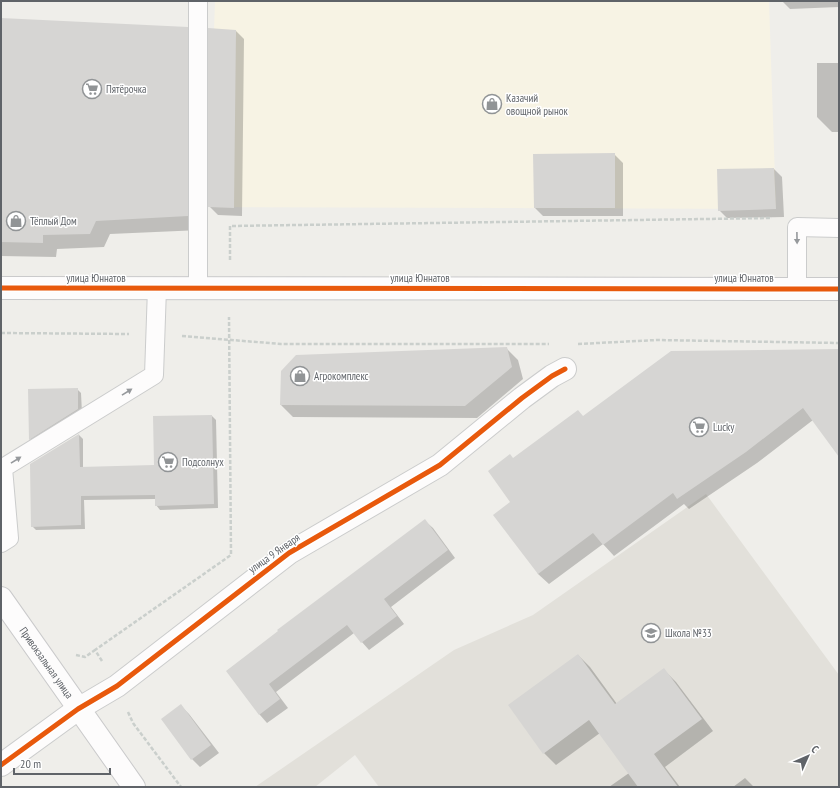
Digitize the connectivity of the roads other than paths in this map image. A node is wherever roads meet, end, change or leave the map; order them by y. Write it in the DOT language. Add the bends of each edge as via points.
graph roads {
  1 [pos="198,1"];
  2 [pos="839,228"];
  3 [pos="1,288"];
  4 [pos="157,288"];
  5 [pos="198,288"];
  6 [pos="797,288"];
  7 [pos="839,288"];
  8 [pos="565,369"];
  9 [pos="1,543"];
  10 [pos="1,598"];
  11 [pos="78,709"];
  12 [pos="1,765"];
  13 [pos="134,787"];
  1 -- 5 [label="lane"];
  2 -- 6 [label="lane, one-way" via="797,227"];
  3 -- 4 [label="street, улица Юннатов"];
  4 -- 5 [label="street, улица Юннатов"];
  9 -- 4 [label="lane, one-way" via="9,538 4,468 154,375"];
  5 -- 6 [label="street, улица Юннатов"];
  6 -- 7 [label="street, улица Юннатов"];
  8 -- 11 [label="street, улица 9 Января" via="522,398 440,465 288,553 116,686"];
  10 -- 11 [label="street, Привокзальная улица"];
  11 -- 12 [label="street, улица 9 Января"];
  11 -- 13 [label="street, Привокзальная улица"];
}
